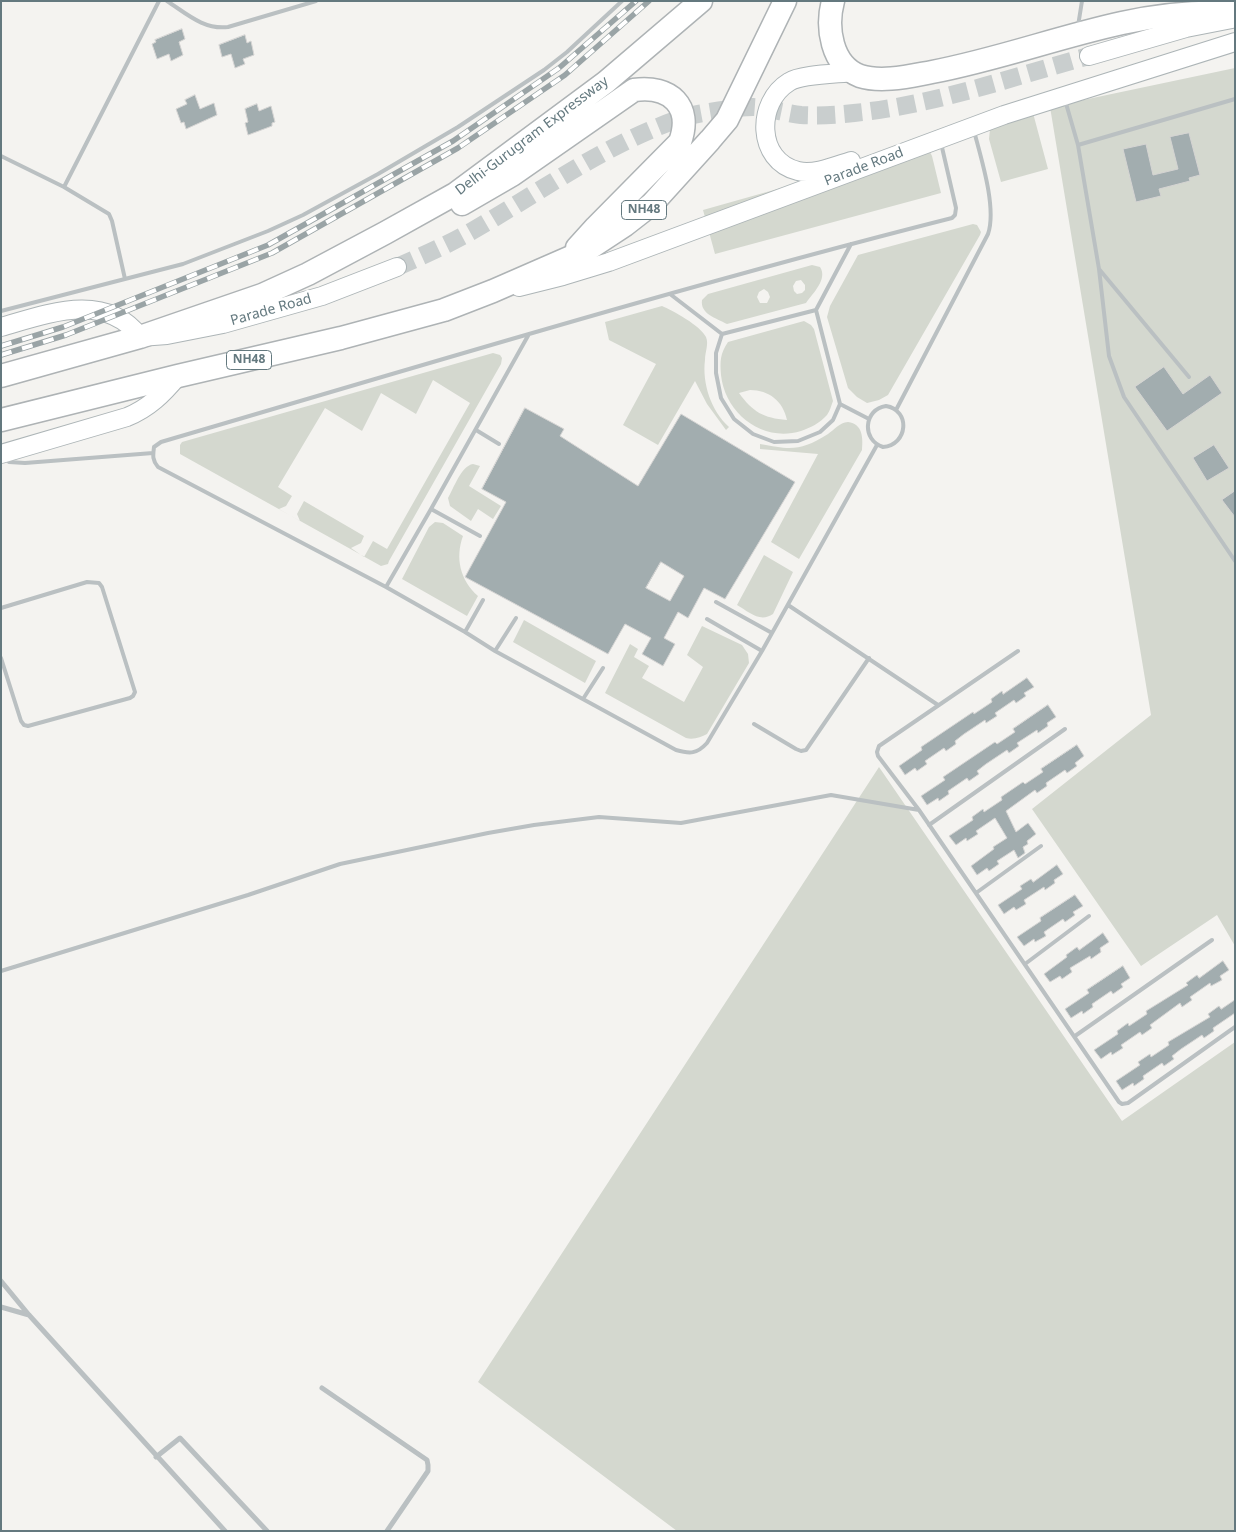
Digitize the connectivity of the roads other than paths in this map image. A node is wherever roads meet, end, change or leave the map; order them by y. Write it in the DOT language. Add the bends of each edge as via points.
graph roads {
  1 [pos="160,1"];
  2 [pos="167,1"];
  3 [pos="316,1"];
  4 [pos="622,1"];
  5 [pos="702,1"];
  6 [pos="785,1"];
  7 [pos="833,1"];
  8 [pos="1082,1"];
  9 [pos="1235,13"];
  10 [pos="1235,18"];
  11 [pos="1076,35"];
  12 [pos="1235,42"];
  13 [pos="1089,56"];
  14 [pos="854,72"];
  15 [pos="1063,96"];
  16 [pos="1235,99"];
  17 [pos="973,126"];
  18 [pos="932,141"];
  19 [pos="1078,145"];
  20 [pos="1,156"];
  21 [pos="64,187"];
  22 [pos="852,243"];
  23 [pos="358,248"];
  24 [pos="570,258"];
  25 [pos="397,267"];
  26 [pos="1099,269"];
  27 [pos="125,279"];
  28 [pos="493,291"];
  29 [pos="670,294"];
  30 [pos="816,310"];
  31 [pos="1,311"];
  32 [pos="1,327"];
  33 [pos="529,334"];
  34 [pos="722,334"];
  35 [pos="140,337"];
  36 [pos="1,376"];
  37 [pos="178,376"];
  38 [pos="1189,377"];
  39 [pos="840,404"];
  40 [pos="896,410"];
  41 [pos="869,419"];
  42 [pos="1,420"];
  43 [pos="476,430"];
  44 [pos="499,444"];
  45 [pos="877,445"];
  46 [pos="153,453"];
  47 [pos="1,454"];
  48 [pos="432,509"];
  49 [pos="480,536"];
  50 [pos="1235,561"];
  51 [pos="386,587"];
  52 [pos="483,600"];
  53 [pos="716,602"];
  54 [pos="788,604"];
  55 [pos="1,608"];
  56 [pos="516,618"];
  57 [pos="707,619"];
  58 [pos="465,632"];
  59 [pos="772,633"];
  60 [pos="495,651"];
  61 [pos="762,651"];
  62 [pos="1018,651"];
  63 [pos="1,658"];
  64 [pos="869,658"];
  65 [pos="603,668"];
  66 [pos="583,699"];
  67 [pos="938,705"];
  68 [pos="754,724"];
  69 [pos="1065,729"];
  70 [pos="919,810"];
  71 [pos="929,825"];
  72 [pos="1041,846"];
  73 [pos="976,893"];
  74 [pos="1089,916"];
  75 [pos="1212,940"];
  76 [pos="1025,964"];
  77 [pos="1,971"];
  78 [pos="1235,1027"];
  79 [pos="1075,1036"];
  80 [pos="1,1281"];
  81 [pos="1,1306"];
  82 [pos="29,1315"];
  83 [pos="322,1388"];
  84 [pos="156,1457"];
  85 [pos="224,1531"];
  86 [pos="267,1531"];
  87 [pos="388,1531"];
  1 -- 21 [label="lane"];
  2 -- 3 [label="lane" via="203,24 217,28"];
  4 -- 27 [label="lane" via="544,70 458,127 378,174 268,231 183,264"];
  5 -- 23 [label="highway, Delhi-Gurugram Expressway" via="606,82 455,194"];
  6 -- 24 [label="highway, NH48" via="727,120 652,204 602,240"];
  7 -- 14 [label="highway" via="830,18 832,41 840,59"];
  8 -- 11 [label="lane"];
  9 -- 11 [label="highway" via="1143,19"];
  10 -- 13 [label="street" via="1186,28"];
  11 -- 14 [label="highway" via="979,62 920,74 882,78"];
  12 -- 15 [label="street, Parade Road"];
  14 -- 18 [label="street" via="797,78 778,91 769,108 765,129 768,146 780,161 799,171 811,171"];
  15 -- 17 [label="street, Parade Road"];
  15 -- 19 [label="lane"];
  16 -- 19 [label="lane"];
  17 -- 18 [label="street, Parade Road"];
  17 -- 40 [label="lane" via="986,180 991,226"];
  18 -- 22 [label="lane" via="953,191 955,215"];
  18 -- 28 [label="street, Parade Road" via="608,262 539,283"];
  19 -- 26 [label="lane"];
  20 -- 21 [label="lane"];
  21 -- 27 [label="lane" via="109,214"];
  22 -- 29 [label="lane"];
  22 -- 30 [label="lane"];
  23 -- 24 [label="highway" via="411,228 476,196 532,162 634,90 646,88 664,92 673,98 683,113 680,142"];
  23 -- 35 [label="highway" via="262,295"];
  24 -- 28 [label="highway, NH48"];
  25 -- 35 [label="street, Parade Road" via="322,296 232,321 175,334"];
  26 -- 38 [label="lane"];
  26 -- 50 [label="lane" via="1109,356 1124,397"];
  27 -- 31 [label="lane"];
  28 -- 37 [label="highway, NH48" via="444,310 356,334"];
  29 -- 33 [label="lane"];
  29 -- 34 [label="lane"];
  30 -- 34 [label="lane"];
  30 -- 39 [label="lane"];
  32 -- 35 [label="street" via="55,313 86,309 120,318"];
  33 -- 43 [label="lane"];
  33 -- 46 [label="lane" via="161,442 154,447"];
  34 -- 39 [label="lane" via="716,353 716,373 722,398 734,419 752,434 774,442 798,441 820,432 833,420"];
  35 -- 36 [label="highway"];
  37 -- 42 [label="highway, NH48"];
  37 -- 47 [label="street" via="141,411"];
  39 -- 41 [label="lane"];
  40 -- 41 [label="lane" via="881,407"];
  40 -- 45 [label="lane" via="903,420 902,434 889,446"];
  41 -- 45 [label="lane" via="868,431"];
  43 -- 44 [label="lane"];
  43 -- 48 [label="lane"];
  45 -- 54 [label="lane"];
  46 -- 47 [label="lane" via="25,463 9,462"];
  46 -- 51 [label="lane" via="153,461 158,467"];
  48 -- 49 [label="lane"];
  48 -- 51 [label="lane"];
  51 -- 58 [label="lane"];
  52 -- 58 [label="lane"];
  53 -- 59 [label="lane"];
  54 -- 59 [label="lane"];
  54 -- 64 [label="lane"];
  55 -- 63 [label="lane" via="87,582 99,583 133,696 24,725"];
  56 -- 60 [label="lane"];
  57 -- 61 [label="lane"];
  58 -- 60 [label="lane"];
  59 -- 61 [label="lane"];
  60 -- 66 [label="lane"];
  61 -- 66 [label="lane" via="707,743 700,751 689,754"];
  62 -- 67 [label="lane"];
  64 -- 67 [label="lane"];
  64 -- 68 [label="lane" via="806,750 796,749"];
  65 -- 66 [label="lane"];
  67 -- 70 [label="lane" via="877,749 878,756"];
  69 -- 71 [label="lane"];
  70 -- 71 [label="lane"];
  70 -- 77 [label="lane" via="831,795 681,823 599,817 506,830 340,864"];
  71 -- 73 [label="lane"];
  72 -- 73 [label="lane"];
  73 -- 76 [label="lane"];
  74 -- 76 [label="lane"];
  75 -- 79 [label="lane"];
  76 -- 79 [label="lane"];
  78 -- 79 [label="lane" via="1125,1104 1119,1102"];
  80 -- 82 [label="street"];
  81 -- 82 [label="street"];
  82 -- 84 [label="street"];
  83 -- 87 [label="street" via="427,1460 428,1471"];
  84 -- 85 [label="street"];
  84 -- 86 [label="street" via="180,1438"];
}
